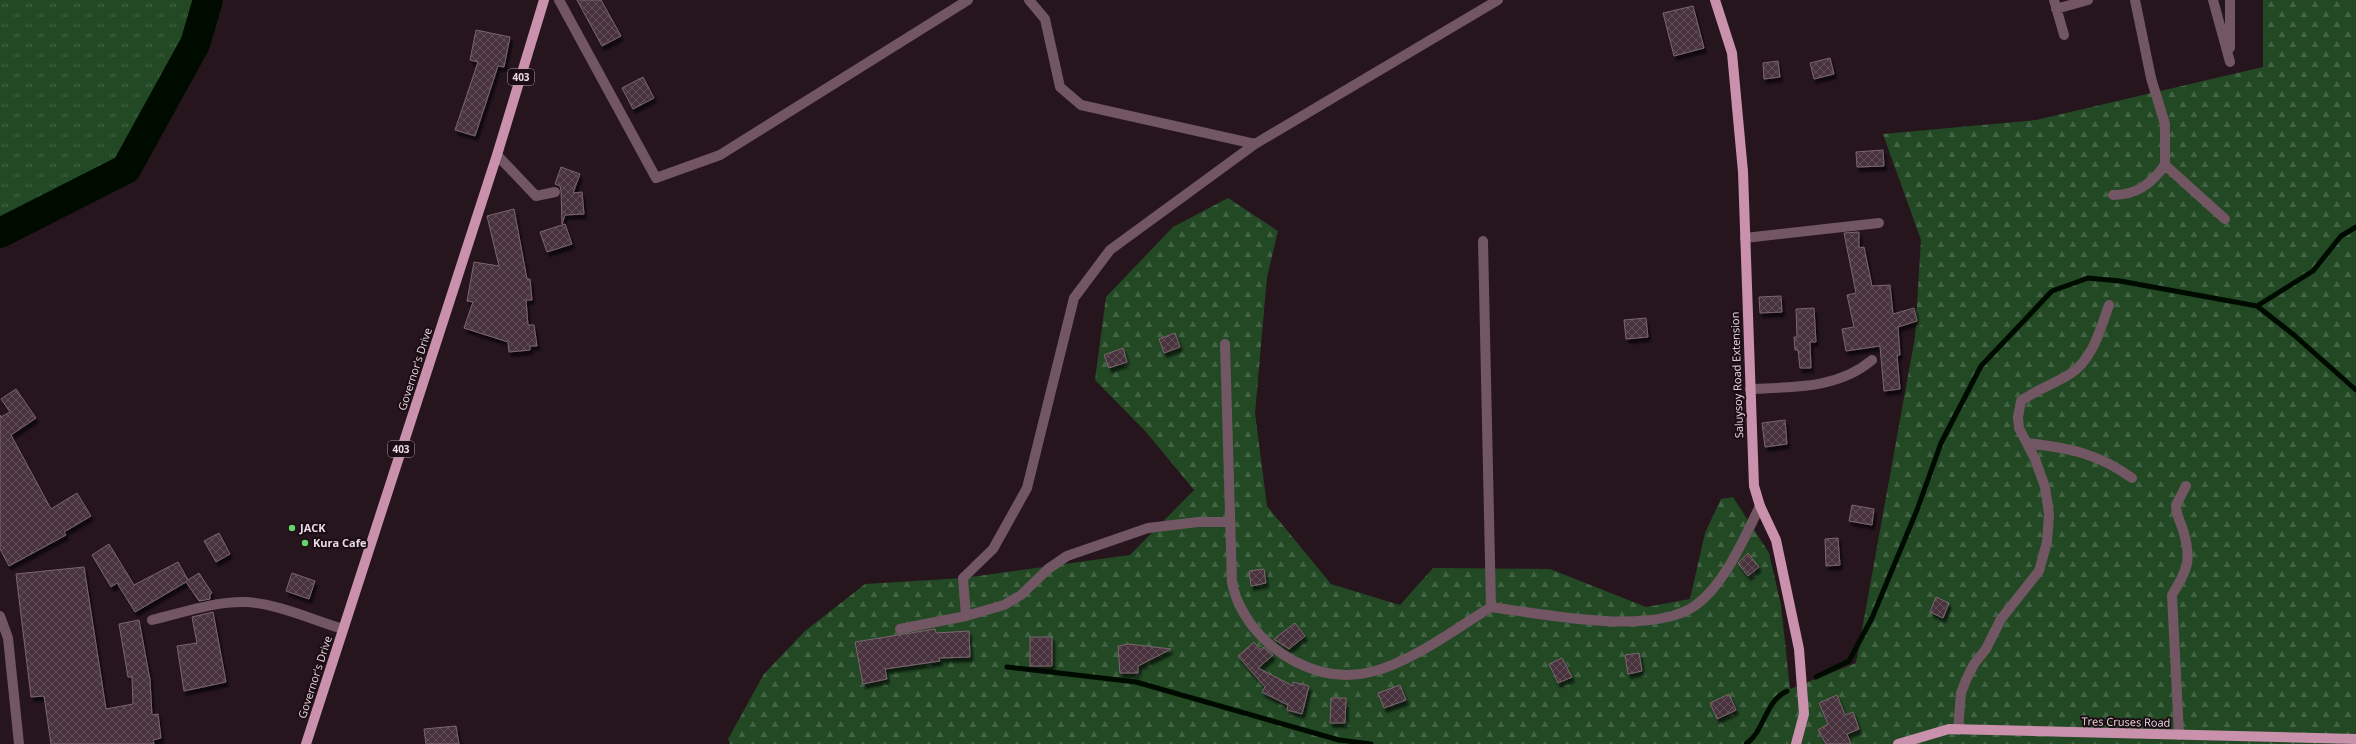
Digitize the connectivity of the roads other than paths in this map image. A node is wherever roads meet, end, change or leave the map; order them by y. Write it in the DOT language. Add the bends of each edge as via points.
graph roads {
  1 [pos="544,0"];
  2 [pos="559,0"];
  3 [pos="968,0"];
  4 [pos="1029,0"];
  5 [pos="1498,0"];
  6 [pos="1716,0"];
  7 [pos="2088,0"];
  8 [pos="2135,0"];
  9 [pos="2213,0"];
  10 [pos="2230,0"];
  11 [pos="2055,5"];
  12 [pos="2064,35"];
  13 [pos="1256,144"];
  14 [pos="497,155"];
  15 [pos="2165,165"];
  16 [pos="555,192"];
  17 [pos="2113,195"];
  18 [pos="2224,219"];
  19 [pos="1880,224"];
  20 [pos="1745,238"];
  21 [pos="1483,241"];
  22 [pos="2109,305"];
  23 [pos="1225,344"];
  24 [pos="1872,360"];
  25 [pos="1750,389"];
  26 [pos="2027,443"];
  27 [pos="2132,478"];
  28 [pos="2186,486"];
  29 [pos="1760,506"];
  30 [pos="1230,522"];
  31 [pos="1491,607"];
  32 [pos="0,616"];
  33 [pos="966,616"];
  34 [pos="152,620"];
  35 [pos="900,628"];
  36 [pos="342,629"];
  37 [pos="1958,730"];
  38 [pos="2179,735"];
  39 [pos="2356,739"];
  40 [pos="19,744"];
  41 [pos="306,744"];
  42 [pos="1796,744"];
  43 [pos="1898,744"];
  1 -- 14 [label="main road, Governor's Drive / 403"];
  2 -- 3 [label="street" via="656,178 720,155"];
  4 -- 13 [label="street" via="1045,19 1060,87 1081,105"];
  5 -- 13 [label="street"];
  6 -- 20 [label="main road, Saluysoy Road Extension" via="1732,53 1743,172"];
  7 -- 11 [label="street"];
  8 -- 15 [label="street" via="2151,78 2165,124"];
  9 -- 10 [label="street" via="2230,62"];
  11 -- 12 [label="street"];
  13 -- 33 [label="street" via="1110,250 1074,298 1027,488 993,548 963,578"];
  14 -- 16 [label="street" via="536,196"];
  14 -- 36 [label="main road, Governor's Drive / 403"];
  15 -- 17 [label="street" via="2144,188 2126,195"];
  15 -- 18 [label="street"];
  19 -- 20 [label="street"];
  20 -- 25 [label="main road, Saluysoy Road Extension"];
  21 -- 31 [label="street"];
  22 -- 26 [label="street" via="2094,346 2083,362 2070,373 2034,391 2021,401 2018,417"];
  23 -- 30 [label="street"];
  24 -- 25 [label="street" via="1847,377 1829,382 1799,387"];
  25 -- 29 [label="main road, Saluysoy Road Extension" via="1754,486"];
  26 -- 27 [label="street" via="2069,448 2114,465"];
  26 -- 37 [label="street" via="2045,487 2049,514 2042,565 2001,619 1986,649 1974,664 1962,693"];
  28 -- 38 [label="street" via="2176,505 2188,556 2187,565 2183,580 2172,595"];
  29 -- 31 [label="street" via="1719,580 1696,605 1672,616 1642,621 1579,619"];
  29 -- 42 [label="main road, Saluysoy Road Extension" via="1776,540 1799,649 1804,714"];
  30 -- 31 [label="street" via="1232,583 1240,607 1256,629 1279,653 1303,667 1337,674 1371,672 1417,653"];
  30 -- 33 [label="street" via="1198,522 1148,528 1068,556 1004,605"];
  32 -- 40 [label="street" via="8,638"];
  33 -- 35 [label="street"];
  34 -- 36 [label="street" via="228,603 247,602 262,604"];
  36 -- 41 [label="main road, Governor's Drive / 403"];
  37 -- 38 [label="main road, Tres Cruses Road"];
  37 -- 43 [label="main road, Tres Cruses Road" via="1949,729"];
  38 -- 39 [label="main road, Tres Cruses Road"];
}
